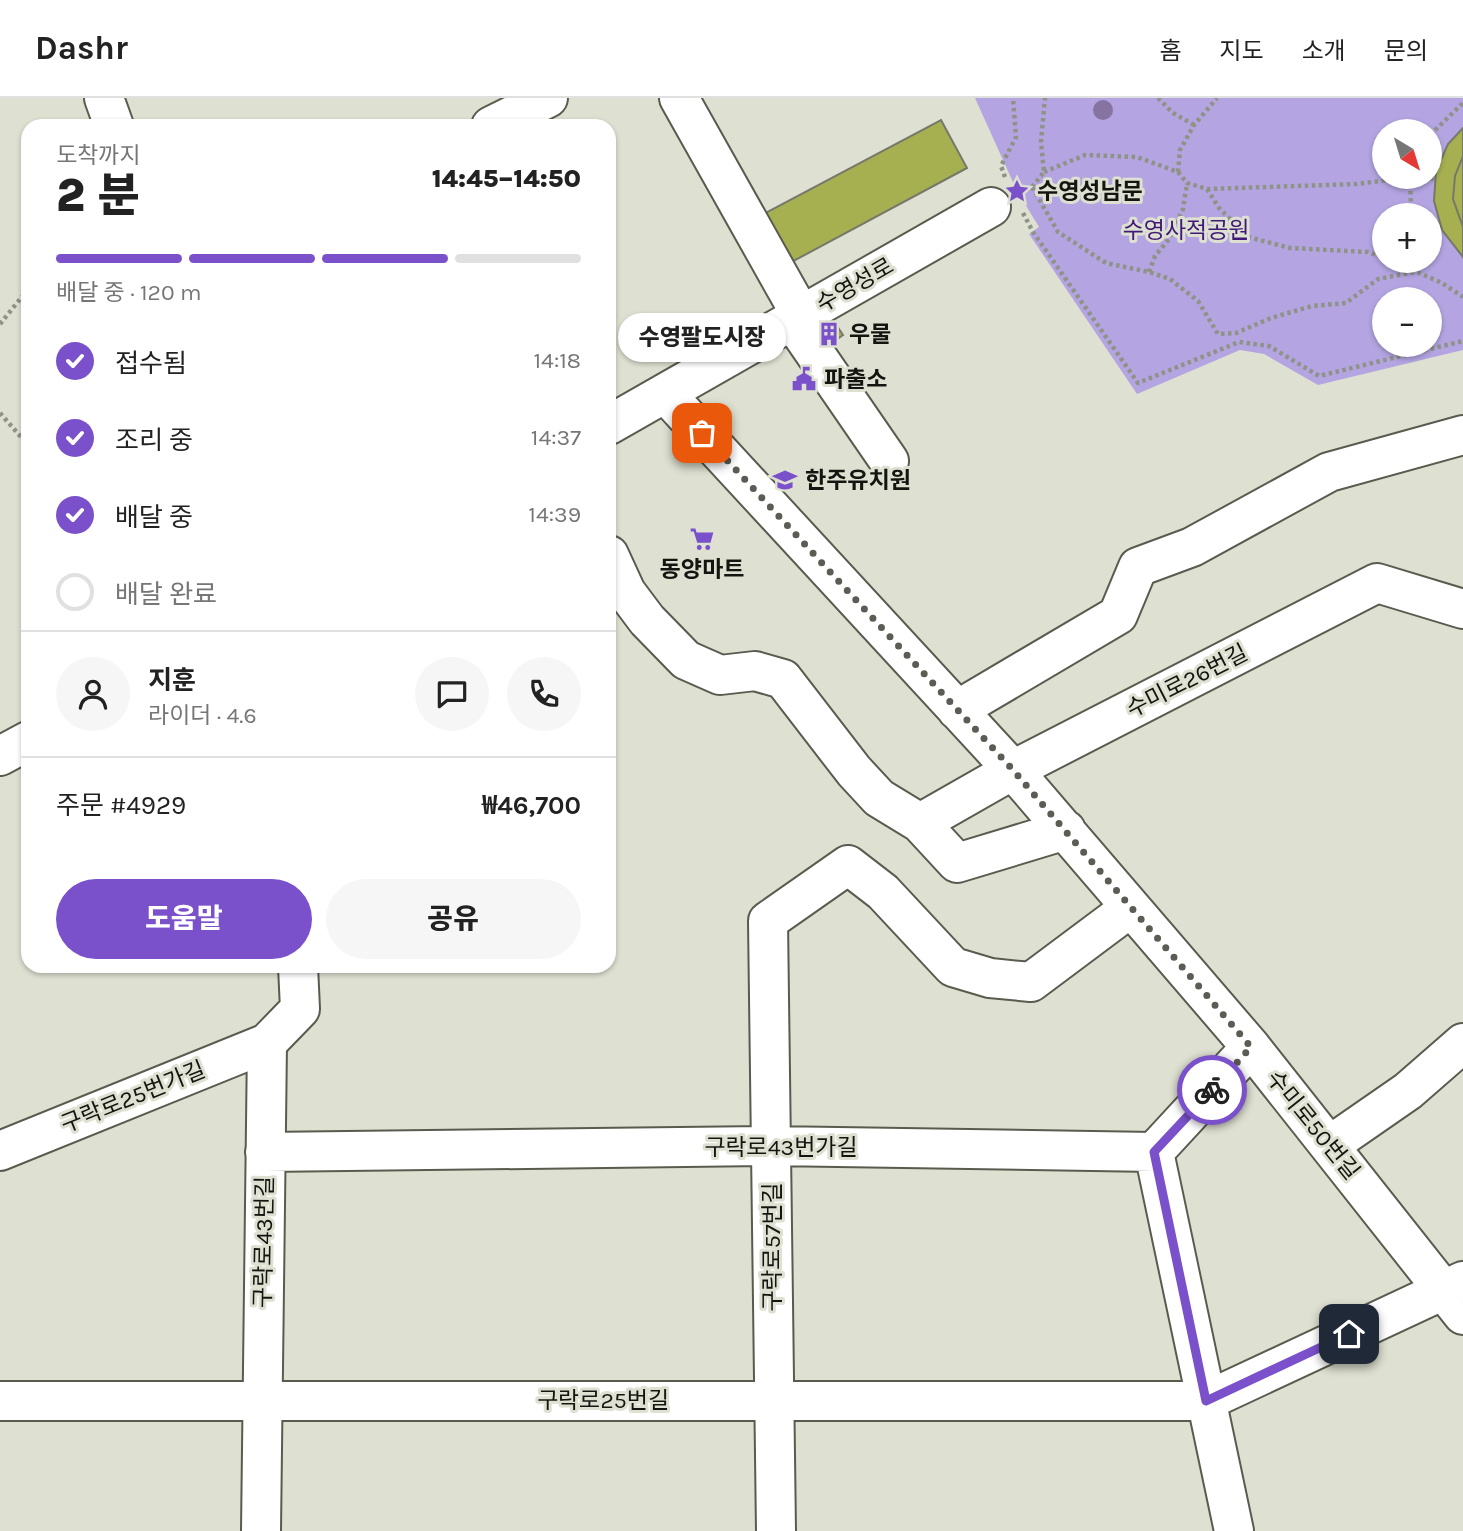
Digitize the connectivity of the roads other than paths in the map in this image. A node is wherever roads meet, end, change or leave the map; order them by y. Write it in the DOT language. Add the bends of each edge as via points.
graph roads {
  1 [pos="104,98"];
  2 [pos="548,98"];
  3 [pos="679,98"];
  4 [pos="112,119"];
  5 [pos="505,119"];
  6 [pos="1002,201"];
  7 [pos="797,318"];
  8 [pos="665,393"];
  9 [pos="616,421"];
  10 [pos="1463,435"];
  11 [pos="889,461"];
  12 [pos="616,568"];
  13 [pos="1463,609"];
  14 [pos="957,710"];
  15 [pos="21,744"];
  16 [pos="0,755"];
  17 [pos="1013,770"];
  18 [pos="920,823"];
  19 [pos="1066,830"];
  20 [pos="1130,908"];
  21 [pos="298,973"];
  22 [pos="267,1043"];
  23 [pos="1463,1043"];
  24 [pos="1251,1047"];
  25 [pos="1330,1145"];
  26 [pos="772,1146"];
  27 [pos="0,1151"];
  28 [pos="265,1152"];
  29 [pos="1154,1152"];
  30 [pos="1457,1295"];
  31 [pos="262,1400"];
  32 [pos="773,1400"];
  33 [pos="0,1401"];
  34 [pos="1206,1401"];
  35 [pos="261,1531"];
  36 [pos="776,1531"];
  37 [pos="1234,1531"];
  1 -- 4 [label="street"];
  2 -- 5 [label="street"];
  3 -- 7 [label="street"];
  6 -- 7 [label="street, 수영성로"];
  7 -- 8 [label="street, 수영성로"];
  7 -- 11 [label="street"];
  8 -- 9 [label="street, 수영성로"];
  8 -- 14 [label="street, 수미로50번길"];
  10 -- 14 [label="street" via="1329,472 1192,547 1138,566 1118,615"];
  12 -- 18 [label="street" via="647,620 686,660 720,675 755,671 782,679 879,799"];
  13 -- 17 [label="street, 수미로26번길" via="1377,583"];
  14 -- 17 [label="street, 수미로50번길"];
  15 -- 16 [label="street"];
  17 -- 18 [label="street, 수미로26번길"];
  17 -- 19 [label="street, 수미로50번길"];
  18 -- 19 [label="street" via="957,863"];
  19 -- 20 [label="street, 수미로50번길"];
  20 -- 24 [label="street, 수미로50번길"];
  20 -- 26 [label="street, 구락로57번길" via="1031,982 990,978 953,967 883,892 848,865 768,921"];
  21 -- 22 [label="street" via="300,1009"];
  22 -- 27 [label="street, 구락로25번가길"];
  22 -- 28 [label="street, 구락로43번길"];
  23 -- 25 [label="street" via="1408,1091"];
  24 -- 25 [label="street, 수미로50번길"];
  24 -- 29 [label="street"];
  25 -- 30 [label="street, 수미로50번길"];
  26 -- 28 [label="street, 구락로43번가길"];
  26 -- 29 [label="street, 구락로43번가길"];
  26 -- 32 [label="street, 구락로57번길"];
  28 -- 31 [label="street, 구락로43번길"];
  29 -- 34 [label="street"];
  30 -- 34 [label="street"];
  31 -- 32 [label="street, 구락로25번길"];
  31 -- 33 [label="street, 구락로25번길"];
  31 -- 35 [label="street, 구락로43번길"];
  32 -- 34 [label="street, 구락로25번길"];
  32 -- 36 [label="street, 구락로57번길"];
  34 -- 37 [label="street"];
}
